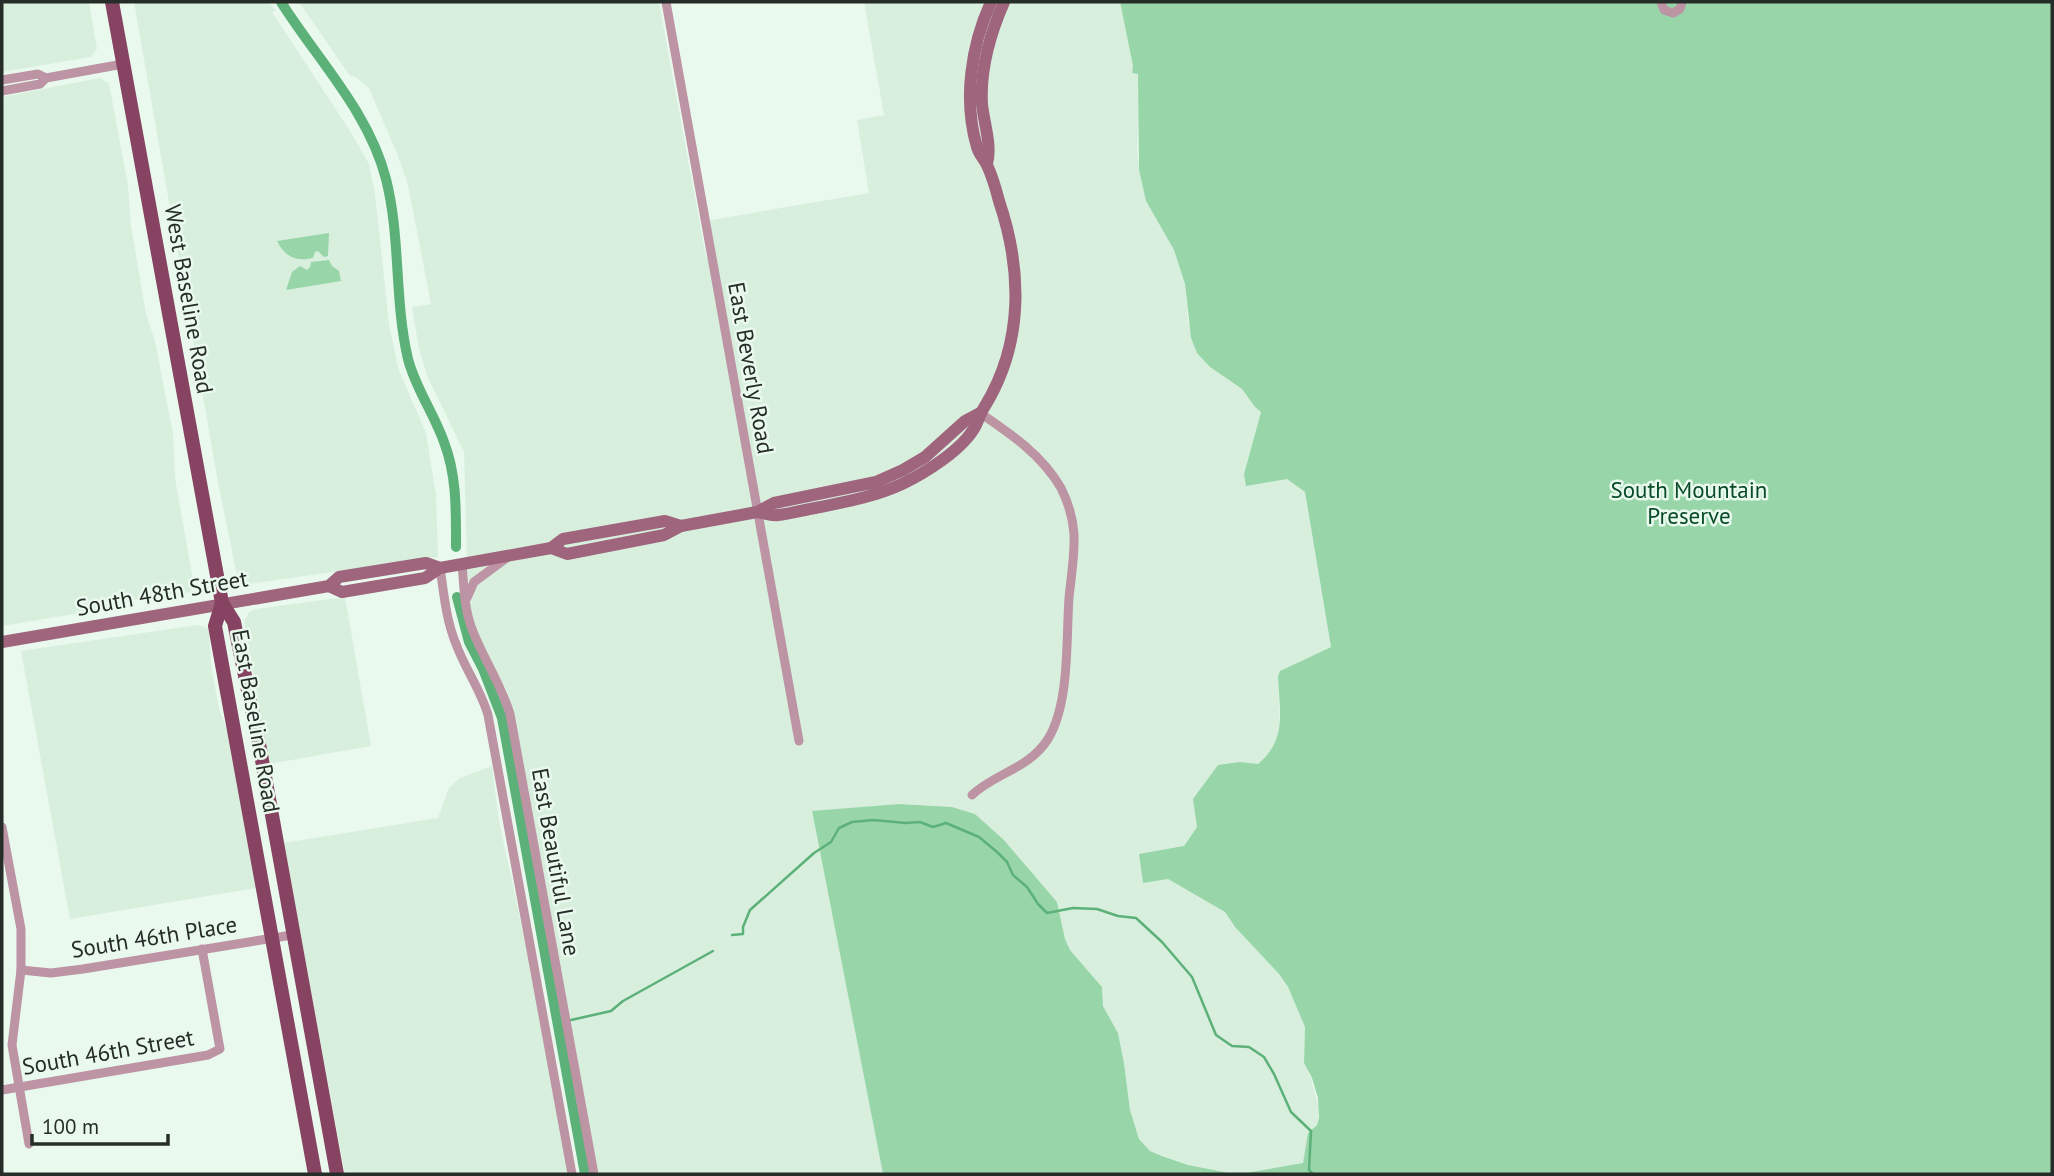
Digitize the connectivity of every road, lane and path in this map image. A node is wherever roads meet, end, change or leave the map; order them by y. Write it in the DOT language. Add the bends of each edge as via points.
graph roads {
  1 [pos="112,2"];
  2 [pos="666,2"];
  3 [pos="991,2"];
  4 [pos="1004,2"];
  5 [pos="1661,2"];
  6 [pos="1682,2"];
  7 [pos="123,64"];
  8 [pos="46,78"];
  9 [pos="2,80"];
  10 [pos="2,91"];
  11 [pos="987,164"];
  12 [pos="980,413"];
  13 [pos="757,512"];
  14 [pos="511,555"];
  15 [pos="462,564"];
  16 [pos="440,568"];
  17 [pos="222,603"];
  18 [pos="465,603"];
  19 [pos="2,642"];
  20 [pos="799,741"];
  21 [pos="972,794"];
  22 [pos="2,827"];
  23 [pos="292,934"];
  24 [pos="273,938"];
  25 [pos="202,949"];
  26 [pos="21,970"];
  27 [pos="18,1087"];
  28 [pos="2,1090"];
  29 [pos="29,1144"];
  30 [pos="333,1154"];
  31 [pos="312,1157"];
  32 [pos="315,1174"];
  33 [pos="337,1174"];
  34 [pos="572,1174"];
  35 [pos="594,1174"];
  1 -- 7 [label="main road, West Baseline Road"];
  2 -- 13 [label="street, East Beverly Road"];
  3 -- 11 [label="main road, South 48th Street" via="975,51 970,95 977,150"];
  4 -- 11 [label="main road, South 48th Street" via="988,50 982,88 990,153"];
  5 -- 6 [label="street" via="1664,10 1674,13"];
  7 -- 8 [label="street"];
  7 -- 17 [label="main road, West Baseline Road"];
  8 -- 9 [label="street" via="38,74"];
  8 -- 10 [label="street" via="40,84"];
  11 -- 12 [label="main road, South 48th Street" via="1009,231 1017,305 1006,357"];
  12 -- 13 [label="main road, South 48th Street" via="968,436 939,462 892,488 776,516"];
  12 -- 21 [label="street" via="1032,450 1049,470 1069,509 1074,534 1059,715 1048,740 1019,768"];
  13 -- 14 [label="main road, South 48th Street" via="567,554 551,548"];
  13 -- 20 [label="street, East Beverly Road"];
  14 -- 15 [label="main road, South 48th Street"];
  14 -- 18 [label="street" via="474,582"];
  15 -- 16 [label="main road, South 48th Street"];
  15 -- 18 [label="street, East Beautiful Lane"];
  16 -- 17 [label="main road, South 48th Street" via="425,578 342,592 329,586"];
  16 -- 34 [label="street, East Beautiful Lane" via="450,629 488,715"];
  17 -- 19 [label="main road, South 48th Street"];
  17 -- 23 [label="main road, East Baseline Road" via="234,622"];
  17 -- 24 [label="main road, East Baseline Road" via="215,626"];
  18 -- 35 [label="street, East Beautiful Lane" via="510,714"];
  22 -- 26 [label="street" via="21,929"];
  23 -- 24 [label="street, South 46th Place"];
  23 -- 30 [label="main road, East Baseline Road"];
  24 -- 25 [label="street, South 46th Place"];
  24 -- 31 [label="main road, East Baseline Road"];
  25 -- 26 [label="street, South 46th Place" via="51,973"];
  25 -- 27 [label="street, South 46th Street" via="220,1049 208,1055"];
  26 -- 27 [label="street" via="12,1045"];
  27 -- 28 [label="street, South 46th Street"];
  27 -- 29 [label="street"];
  30 -- 31 [label="main road"];
  30 -- 33 [label="main road, East Baseline Road"];
  31 -- 32 [label="main road, East Baseline Road"];
}
